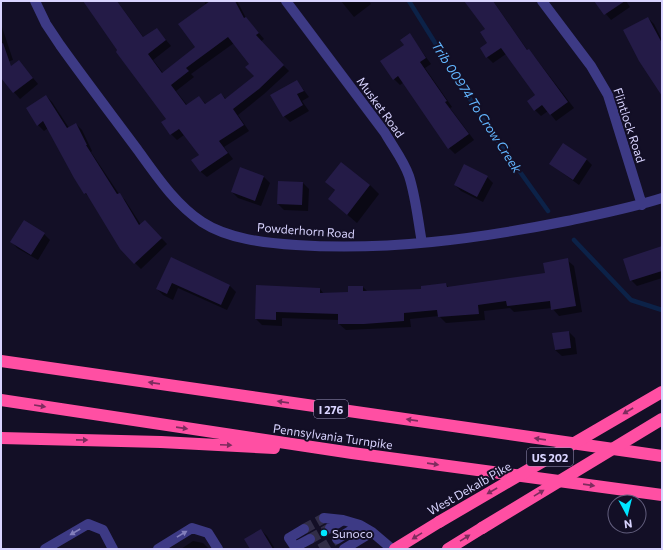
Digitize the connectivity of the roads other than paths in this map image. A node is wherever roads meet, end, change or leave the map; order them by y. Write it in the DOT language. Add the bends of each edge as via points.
graph roads {
  1 [pos="35,1"];
  2 [pos="286,1"];
  3 [pos="542,1"];
  4 [pos="662,198"];
  5 [pos="642,204"];
  6 [pos="422,243"];
  7 [pos="1,361"];
  8 [pos="662,392"];
  9 [pos="1,400"];
  10 [pos="662,419"];
  11 [pos="1,438"];
  12 [pos="352,453"];
  13 [pos="662,456"];
  14 [pos="662,495"];
  15 [pos="324,518"];
  16 [pos="343,520"];
  17 [pos="360,525"];
  18 [pos="330,528"];
  19 [pos="304,529"];
  20 [pos="372,532"];
  21 [pos="310,538"];
  22 [pos="337,539"];
  23 [pos="295,548"];
  24 [pos="45,549"];
  25 [pos="113,549"];
  26 [pos="158,549"];
  27 [pos="218,549"];
  28 [pos="344,549"];
  29 [pos="392,549"];
  30 [pos="395,549"];
  31 [pos="448,549"];
  1 -- 6 [label="street, Powderhorn Road" via="60,45 167,189 203,223 249,239 282,244 356,247"];
  2 -- 6 [label="street, Musket Road" via="398,153 414,194"];
  3 -- 5 [label="street, Flintlock Road" via="591,66 608,95"];
  4 -- 5 [label="street, Powderhorn Road"];
  5 -- 6 [label="street, Powderhorn Road" via="492,235"];
  13 -- 7 [label="highway, I 276, one-way"];
  8 -- 30 [label="highway, West Dekalb Pike / US 202, one-way, bridge"];
  9 -- 12 [label="highway, Pennsylvania Turnpike, one-way"];
  31 -- 10 [label="highway, US 202, one-way, bridge"];
  11 -- 12 [label="highway, one-way" via="161,442"];
  12 -- 14 [label="highway, Pennsylvania Turnpike, one-way"];
  15 -- 16 [label="street"];
  16 -- 17 [label="street"];
  16 -- 18 [label="street"];
  17 -- 20 [label="street"];
  17 -- 22 [label="street"];
  19 -- 23 [label="street" via="289,538"];
  20 -- 28 [label="street"];
  20 -- 29 [label="street"];
  21 -- 23 [label="street"];
  25 -- 24 [label="street, one-way" via="103,530 88,524"];
  26 -- 27 [label="street, one-way" via="192,528 208,533"];
}
